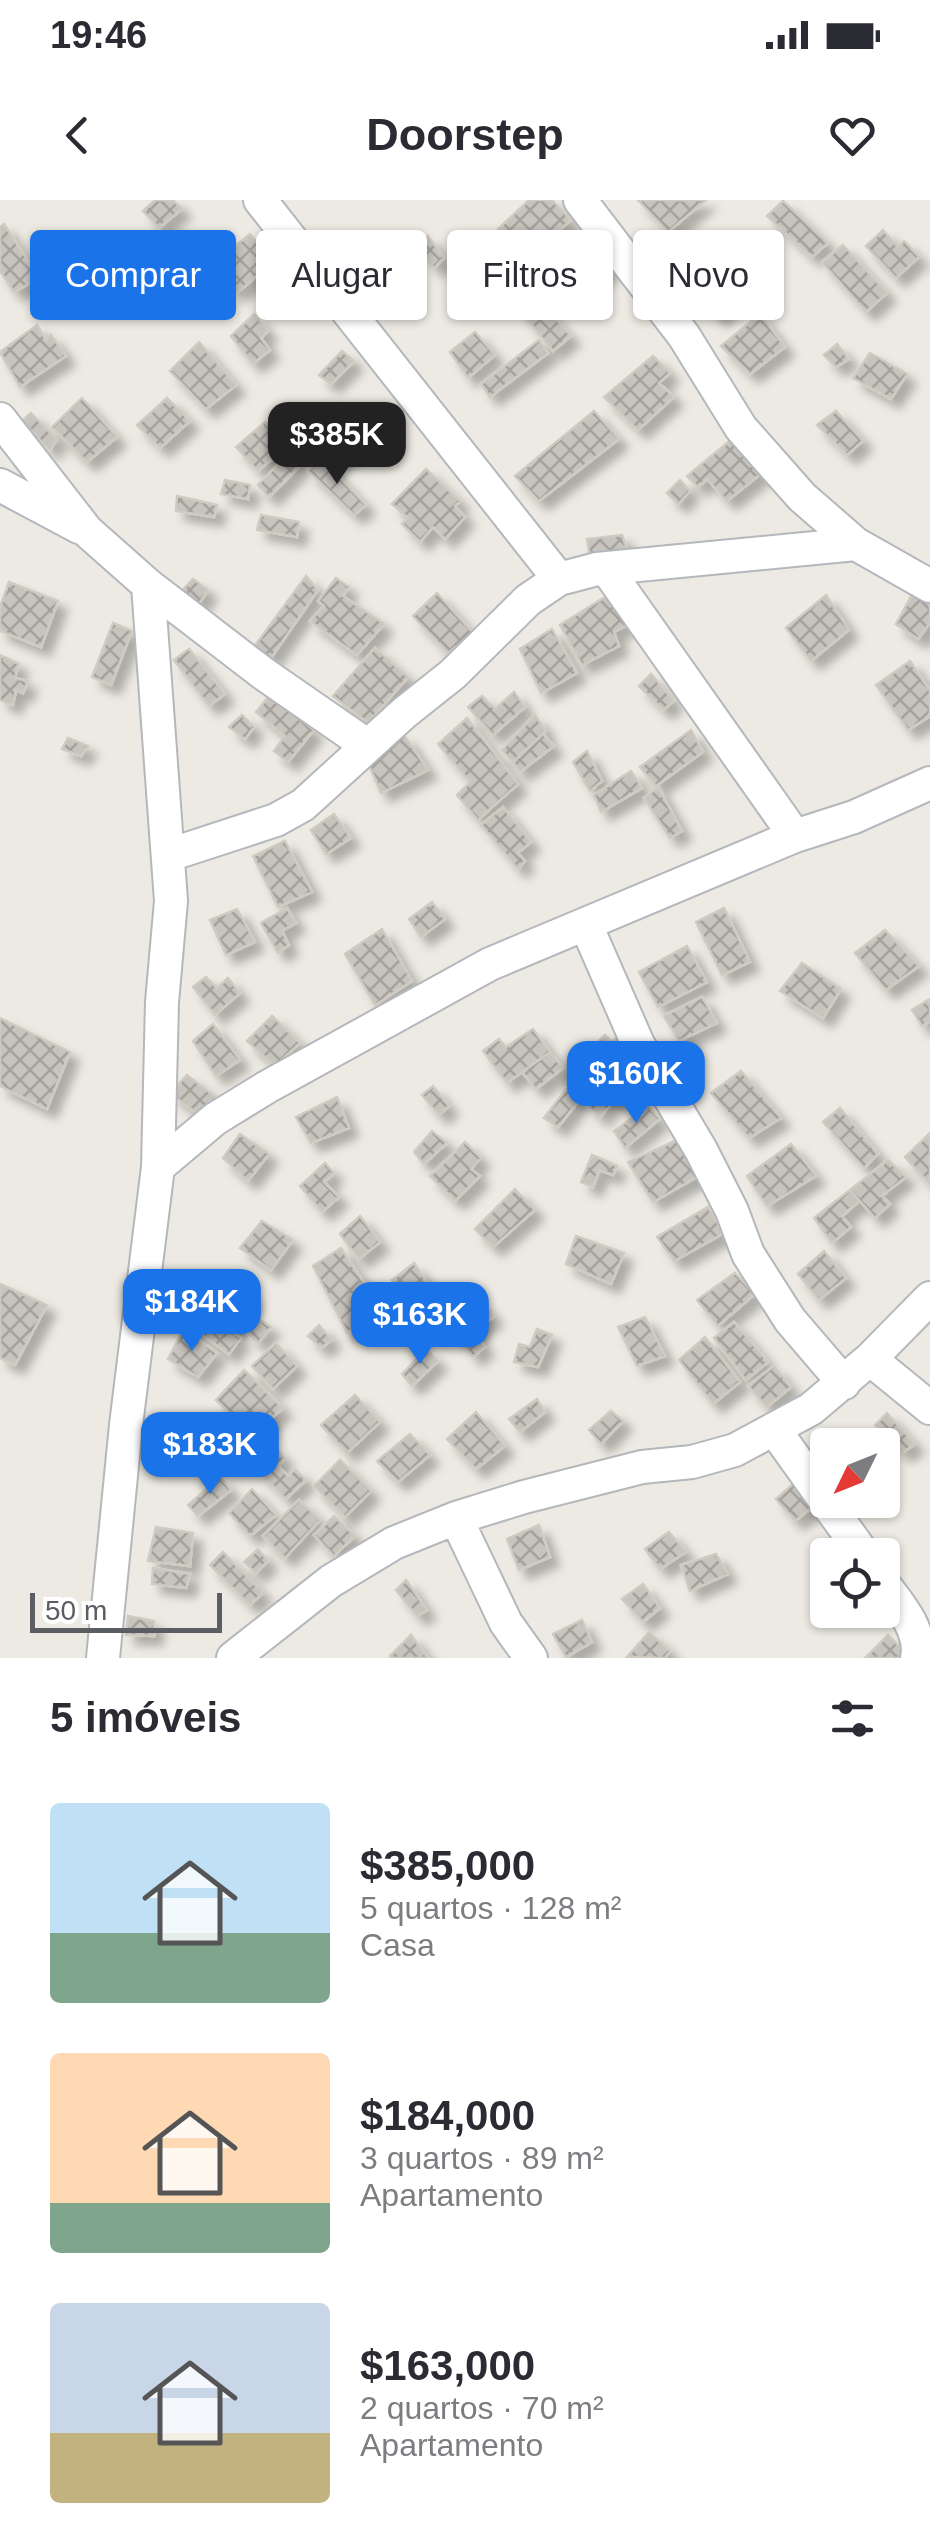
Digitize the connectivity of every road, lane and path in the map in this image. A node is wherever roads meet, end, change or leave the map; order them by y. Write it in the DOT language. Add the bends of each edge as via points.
graph roads {
  1 [pos="260,200"];
  2 [pos="580,200"];
  3 [pos="0,419"];
  4 [pos="0,485"];
  5 [pos="87,531"];
  6 [pos="856,544"];
  7 [pos="606,568"];
  8 [pos="559,580"];
  9 [pos="148,585"];
  10 [pos="930,586"];
  11 [pos="368,746"];
  12 [pos="930,783"];
  13 [pos="795,836"];
  14 [pos="169,855"];
  15 [pos="586,925"];
  16 [pos="158,1167"];
  17 [pos="930,1298"];
  18 [pos="870,1359"];
  19 [pos="844,1383"];
  20 [pos="930,1408"];
  21 [pos="774,1429"];
  22 [pos="456,1518"];
  23 [pos="852,1538"];
  24 [pos="900,1607"];
  25 [pos="103,1658"];
  26 [pos="233,1658"];
  27 [pos="530,1658"];
  28 [pos="917,1658"];
  1 -- 8 [label="street"];
  2 -- 6 [label="street" via="664,308 741,428 802,498"];
  3 -- 5 [label="street"];
  4 -- 5 [label="street"];
  5 -- 9 [label="street"];
  6 -- 7 [label="street"];
  6 -- 10 [label="street"];
  7 -- 8 [label="street"];
  7 -- 13 [label="street"];
  8 -- 11 [label="street" via="528,600"];
  9 -- 11 [label="street"];
  9 -- 14 [label="street"];
  11 -- 14 [label="street" via="303,805 276,820"];
  12 -- 13 [label="street"];
  13 -- 15 [label="street"];
  14 -- 16 [label="street"];
  15 -- 16 [label="street" via="490,964 356,1036 215,1119"];
  15 -- 19 [label="street" via="638,1044 732,1211 748,1254 790,1320"];
  16 -- 25 [label="street"];
  17 -- 18 [label="street"];
  18 -- 19 [label="street"];
  18 -- 20 [label="street"];
  19 -- 21 [label="street"];
  21 -- 22 [label="street" via="692,1462 642,1468"];
  21 -- 23 [label="street"];
  22 -- 26 [label="street" via="394,1543 331,1581"];
  22 -- 27 [label="street"];
  24 -- 28 [label="street" via="920,1644"];
}
